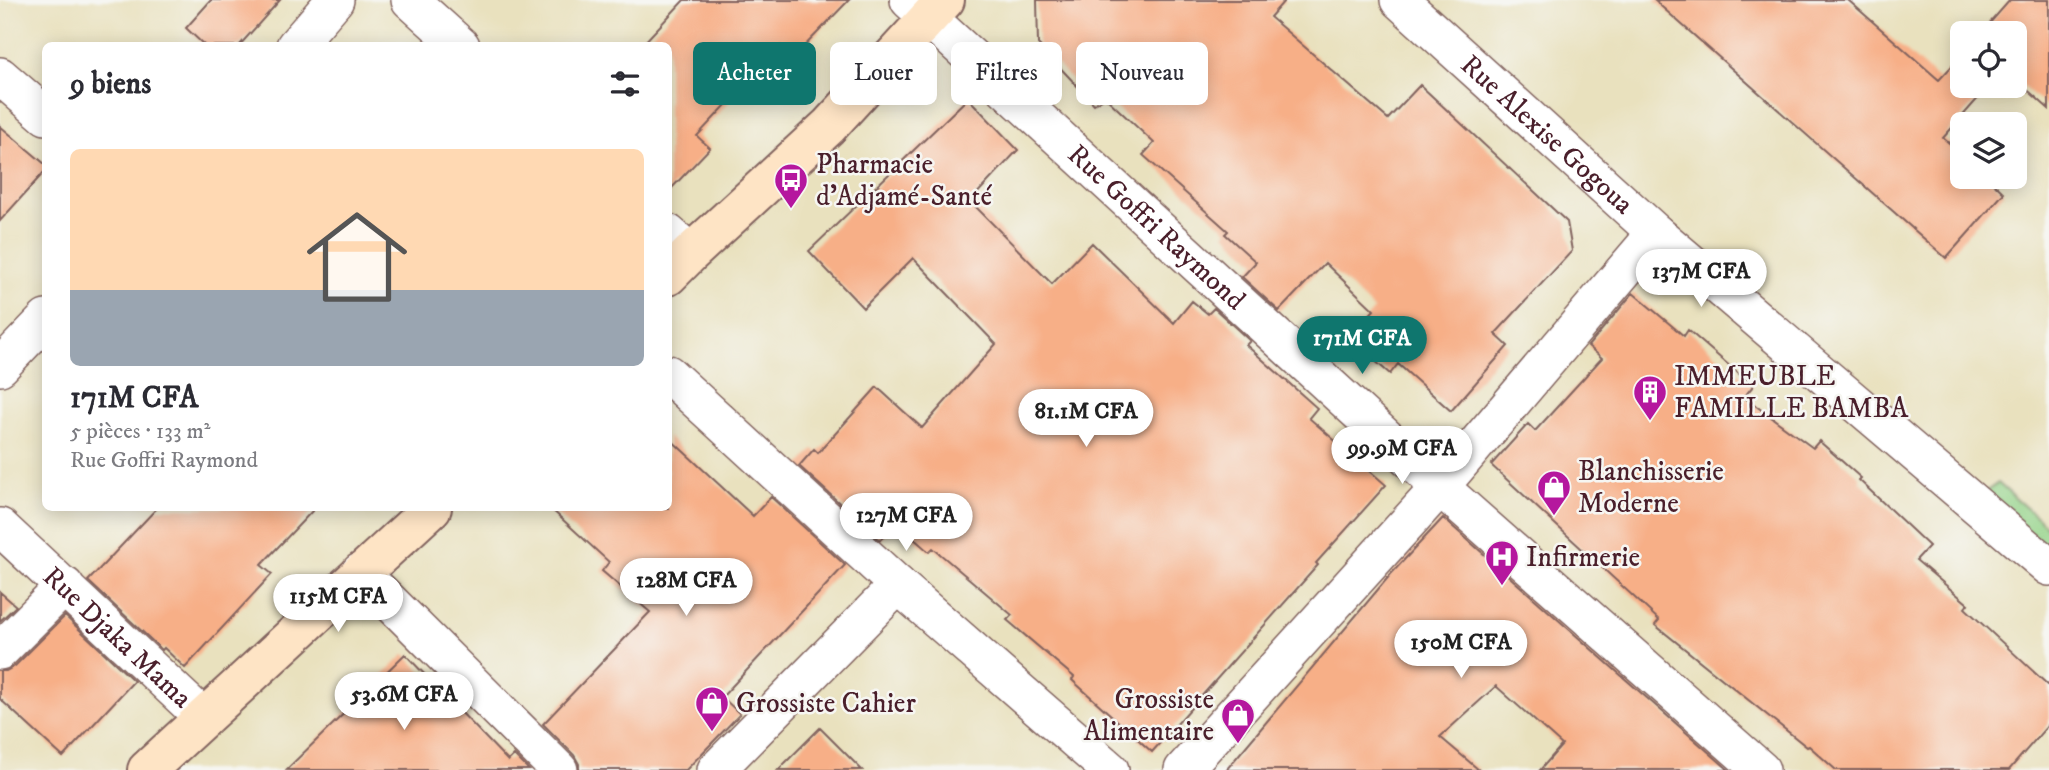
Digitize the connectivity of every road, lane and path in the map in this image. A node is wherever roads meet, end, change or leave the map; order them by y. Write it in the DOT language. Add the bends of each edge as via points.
graph roads {
  1 [pos="335,0"];
  2 [pos="410,0"];
  3 [pos="1399,0"];
  4 [pos="927,6"];
  5 [pos="298,42"];
  6 [pos="457,42"];
  7 [pos="0,76"];
  8 [pos="42,113"];
  9 [pos="1656,233"];
  10 [pos="676,254"];
  11 [pos="42,323"];
  12 [pos="0,367"];
  13 [pos="672,378"];
  14 [pos="1440,487"];
  15 [pos="429,511"];
  16 [pos="0,527"];
  17 [pos="2049,567"];
  18 [pos="360,572"];
  19 [pos="898,584"];
  20 [pos="65,586"];
  21 [pos="0,651"];
  22 [pos="203,717"];
  23 [pos="147,770"];
  24 [pos="559,770"];
  25 [pos="716,770"];
  26 [pos="1110,770"];
  27 [pos="1183,770"];
  28 [pos="1762,770"];
  1 -- 5 [label="street"];
  2 -- 6 [label="street"];
  3 -- 9 [label="street, Rue Alexise Gogoua"];
  4 -- 10 [label="main road" via="828,126"];
  4 -- 14 [label="street, Rue Goffri Raymond"];
  7 -- 8 [label="street"];
  9 -- 14 [label="street"];
  9 -- 17 [label="street, Rue Alexise Gogoua"];
  11 -- 12 [label="street"];
  13 -- 19 [label="street"];
  14 -- 27 [label="street"];
  14 -- 28 [label="street, Rue Goffri Raymond"];
  15 -- 18 [label="main road"];
  16 -- 20 [label="street, Rue Djaka Mama"];
  18 -- 22 [label="main road"];
  18 -- 24 [label="street"];
  19 -- 25 [label="street"];
  19 -- 26 [label="street"];
  20 -- 21 [label="street"];
  20 -- 22 [label="street, Rue Djaka Mama"];
  22 -- 23 [label="main road"];
}
